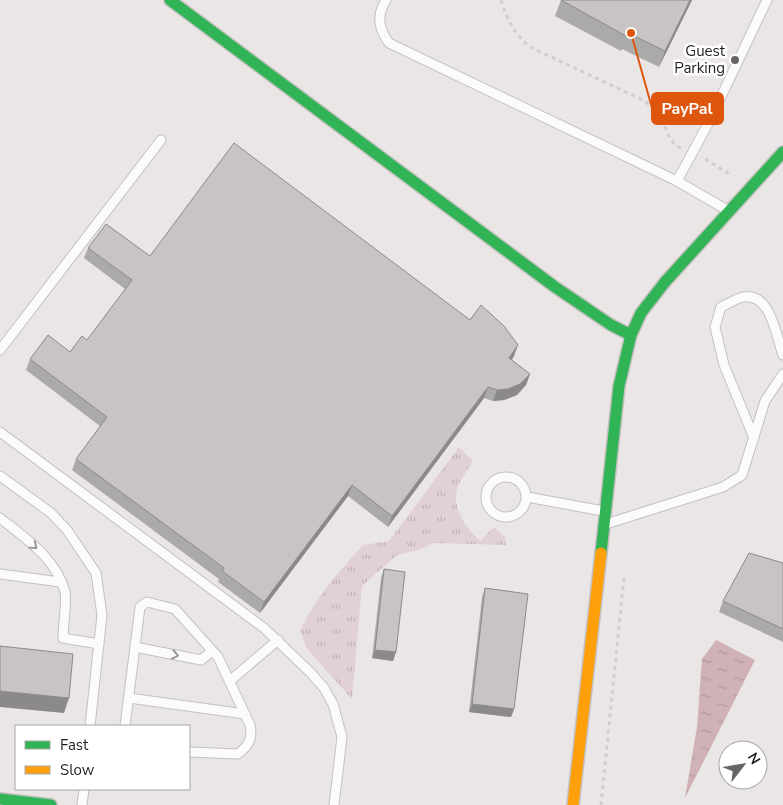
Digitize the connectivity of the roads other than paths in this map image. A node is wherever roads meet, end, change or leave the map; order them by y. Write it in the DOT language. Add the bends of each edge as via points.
graph roads {
  1 [pos="170,0"];
  2 [pos="386,0"];
  3 [pos="767,0"];
  4 [pos="161,140"];
  5 [pos="783,152"];
  6 [pos="677,181"];
  7 [pos="729,212"];
  8 [pos="631,335"];
  9 [pos="0,350"];
  10 [pos="783,355"];
  11 [pos="783,374"];
  12 [pos="0,432"];
  13 [pos="754,438"];
  14 [pos="0,476"];
  15 [pos="526,497"];
  16 [pos="605,512"];
  17 [pos="0,518"];
  18 [pos="604,525"];
  19 [pos="0,574"];
  20 [pos="60,582"];
  21 [pos="278,640"];
  22 [pos="99,644"];
  23 [pos="135,647"];
  24 [pos="212,651"];
  25 [pos="230,680"];
  26 [pos="129,698"];
  27 [pos="246,714"];
  28 [pos="90,725"];
  29 [pos="125,725"];
  30 [pos="190,752"];
  31 [pos="84,790"];
  32 [pos="0,799"];
  33 [pos="22,803"];
  34 [pos="51,805"];
  35 [pos="82,805"];
  36 [pos="334,805"];
  37 [pos="572,805"];
  1 -- 8 [label="street" via="555,287"];
  2 -- 6 [label="lane" via="379,16 381,31 389,43"];
  3 -- 6 [label="lane"];
  4 -- 9 [label="lane"];
  5 -- 7 [label="street"];
  6 -- 7 [label="lane"];
  7 -- 8 [label="street" via="641,313"];
  8 -- 16 [label="street" via="619,386"];
  10 -- 13 [label="lane" via="766,306 754,297 742,297 721,307 716,327 724,365"];
  11 -- 13 [label="lane" via="766,401"];
  12 -- 21 [label="lane"];
  13 -- 18 [label="lane" via="742,474 723,487"];
  14 -- 22 [label="lane" via="51,513 67,530 96,574 102,615"];
  15 -- 15 [label="lane" via="523,509 513,516 500,516 490,509 486,497 490,485 500,478 518,481 523,485"];
  15 -- 16 [label="lane"];
  16 -- 18 [label="street"];
  17 -- 20 [label="lane, one-way" via="43,554"];
  18 -- 37 [label="street"];
  19 -- 20 [label="lane"];
  20 -- 22 [label="lane" via="65,593 63,638"];
  21 -- 25 [label="lane"];
  21 -- 36 [label="lane" via="324,688 338,718 342,737"];
  22 -- 28 [label="lane"];
  23 -- 24 [label="lane, one-way" via="201,660"];
  23 -- 24 [label="lane" via="140,606 146,602 175,609"];
  23 -- 26 [label="lane"];
  24 -- 25 [label="lane"];
  25 -- 27 [label="lane"];
  26 -- 27 [label="lane"];
  26 -- 29 [label="lane"];
  27 -- 30 [label="lane" via="252,736 238,754"];
  31 -- 35 [label="lane"];
  32 -- 33 [label="street"];
  33 -- 34 [label="street"];
}
